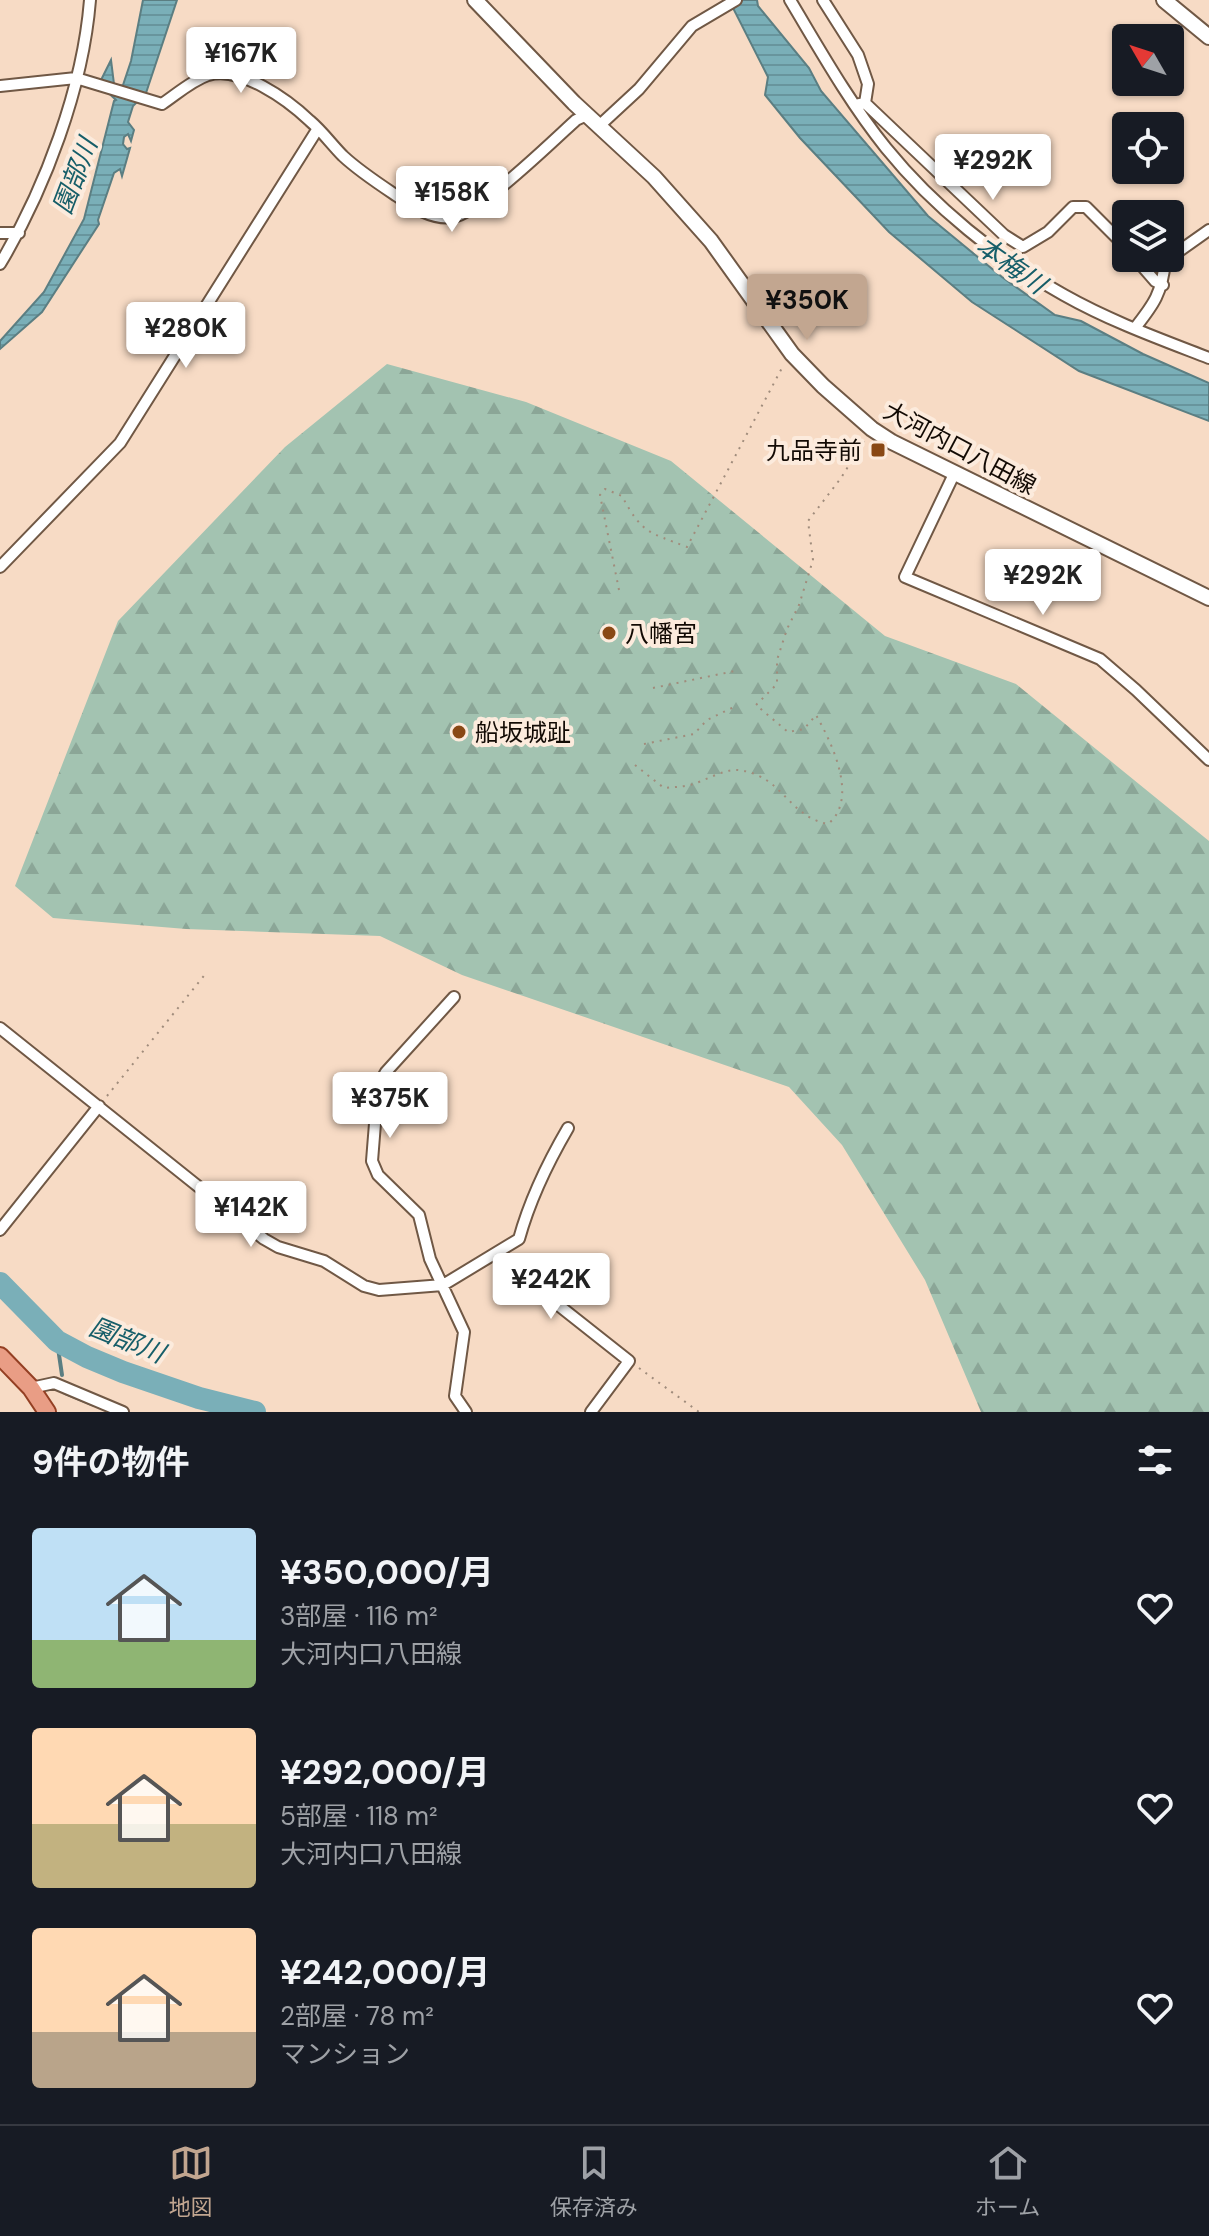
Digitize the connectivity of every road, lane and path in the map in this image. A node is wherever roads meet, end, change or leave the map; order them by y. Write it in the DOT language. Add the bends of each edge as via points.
graph roads {
  1 [pos="90,0"];
  2 [pos="475,0"];
  3 [pos="736,0"];
  4 [pos="790,0"];
  5 [pos="823,0"];
  6 [pos="1164,0"];
  7 [pos="1209,37"];
  8 [pos="80,80"];
  9 [pos="0,86"];
  10 [pos="860,104"];
  11 [pos="587,115"];
  12 [pos="599,126"];
  13 [pos="317,130"];
  14 [pos="1209,230"];
  15 [pos="0,233"];
  16 [pos="19,233"];
  17 [pos="1112,233"];
  18 [pos="0,264"];
  19 [pos="1147,272"];
  20 [pos="1163,285"];
  21 [pos="1135,328"];
  22 [pos="792,354"];
  23 [pos="1209,358"];
  24 [pos="872,429"];
  25 [pos="955,472"];
  26 [pos="0,567"];
  27 [pos="619,590"];
  28 [pos="1209,598"];
  29 [pos="735,671"];
  30 [pos="653,688"];
  31 [pos="736,706"];
  32 [pos="644,744"];
  33 [pos="1209,760"];
  34 [pos="635,765"];
  35 [pos="207,972"];
  36 [pos="454,997"];
  37 [pos="0,1028"];
  38 [pos="99,1106"];
  39 [pos="568,1128"];
  40 [pos="0,1230"];
  41 [pos="495,1255"];
  42 [pos="443,1285"];
  43 [pos="0,1356"];
  44 [pos="629,1361"];
  45 [pos="31,1388"];
  46 [pos="47,1412"];
  47 [pos="123,1412"];
  48 [pos="466,1412"];
  49 [pos="591,1412"];
  50 [pos="699,1412"];
  1 -- 8 [label="street"];
  2 -- 11 [label="main road, 大河内口八田線"];
  3 -- 12 [label="street" via="699,21"];
  4 -- 10 [label="street"];
  5 -- 10 [label="street" via="858,55 868,84"];
  6 -- 7 [label="main road"];
  8 -- 9 [label="street"];
  8 -- 13 [label="street" via="162,104 211,74 232,75 276,95"];
  8 -- 16 [label="street"];
  10 -- 17 [label="street" via="1023,247 1073,207 1086,207"];
  10 -- 21 [label="street" via="896,159 970,230 1065,296"];
  11 -- 12 [label="main road, 大河内口八田線"];
  11 -- 13 [label="street" via="467,212 452,217 414,208 345,158"];
  12 -- 22 [label="main road, 大河内口八田線" via="711,241"];
  13 -- 26 [label="street" via="120,443"];
  14 -- 20 [label="street" via="1165,261"];
  15 -- 16 [label="street"];
  16 -- 18 [label="street"];
  19 -- 20 [label="street"];
  20 -- 21 [label="street"];
  21 -- 23 [label="street"];
  22 -- 24 [label="main road, 大河内口八田線"];
  22 -- 27 [label="path" via="687,547 647,532 622,496 605,489 600,495"];
  24 -- 25 [label="main road, 大河内口八田線"];
  24 -- 34 [label="path" via="808,521 813,560 777,660 777,684 756,705 788,732 804,729 816,715 838,761 842,798 837,816 828,824 817,822 800,813 772,781 756,774 734,769 664,788"];
  25 -- 28 [label="main road, 大河内口八田線"];
  25 -- 33 [label="street" via="905,577 1100,659"];
  29 -- 30 [label="path"];
  31 -- 32 [label="path" via="707,720 694,734"];
  35 -- 38 [label="path"];
  36 -- 42 [label="street" via="378,1086 372,1151 378,1175 419,1215"];
  37 -- 38 [label="street"];
  38 -- 40 [label="street"];
  38 -- 42 [label="street" via="278,1247 324,1261 379,1290"];
  39 -- 41 [label="street" via="546,1166 519,1239"];
  41 -- 42 [label="street"];
  41 -- 44 [label="street"];
  42 -- 48 [label="street" via="464,1332 455,1396"];
  43 -- 45 [label="main road"];
  44 -- 49 [label="street"];
  44 -- 50 [label="path"];
  45 -- 46 [label="main road"];
  45 -- 47 [label="street" via="54,1383"];
}
